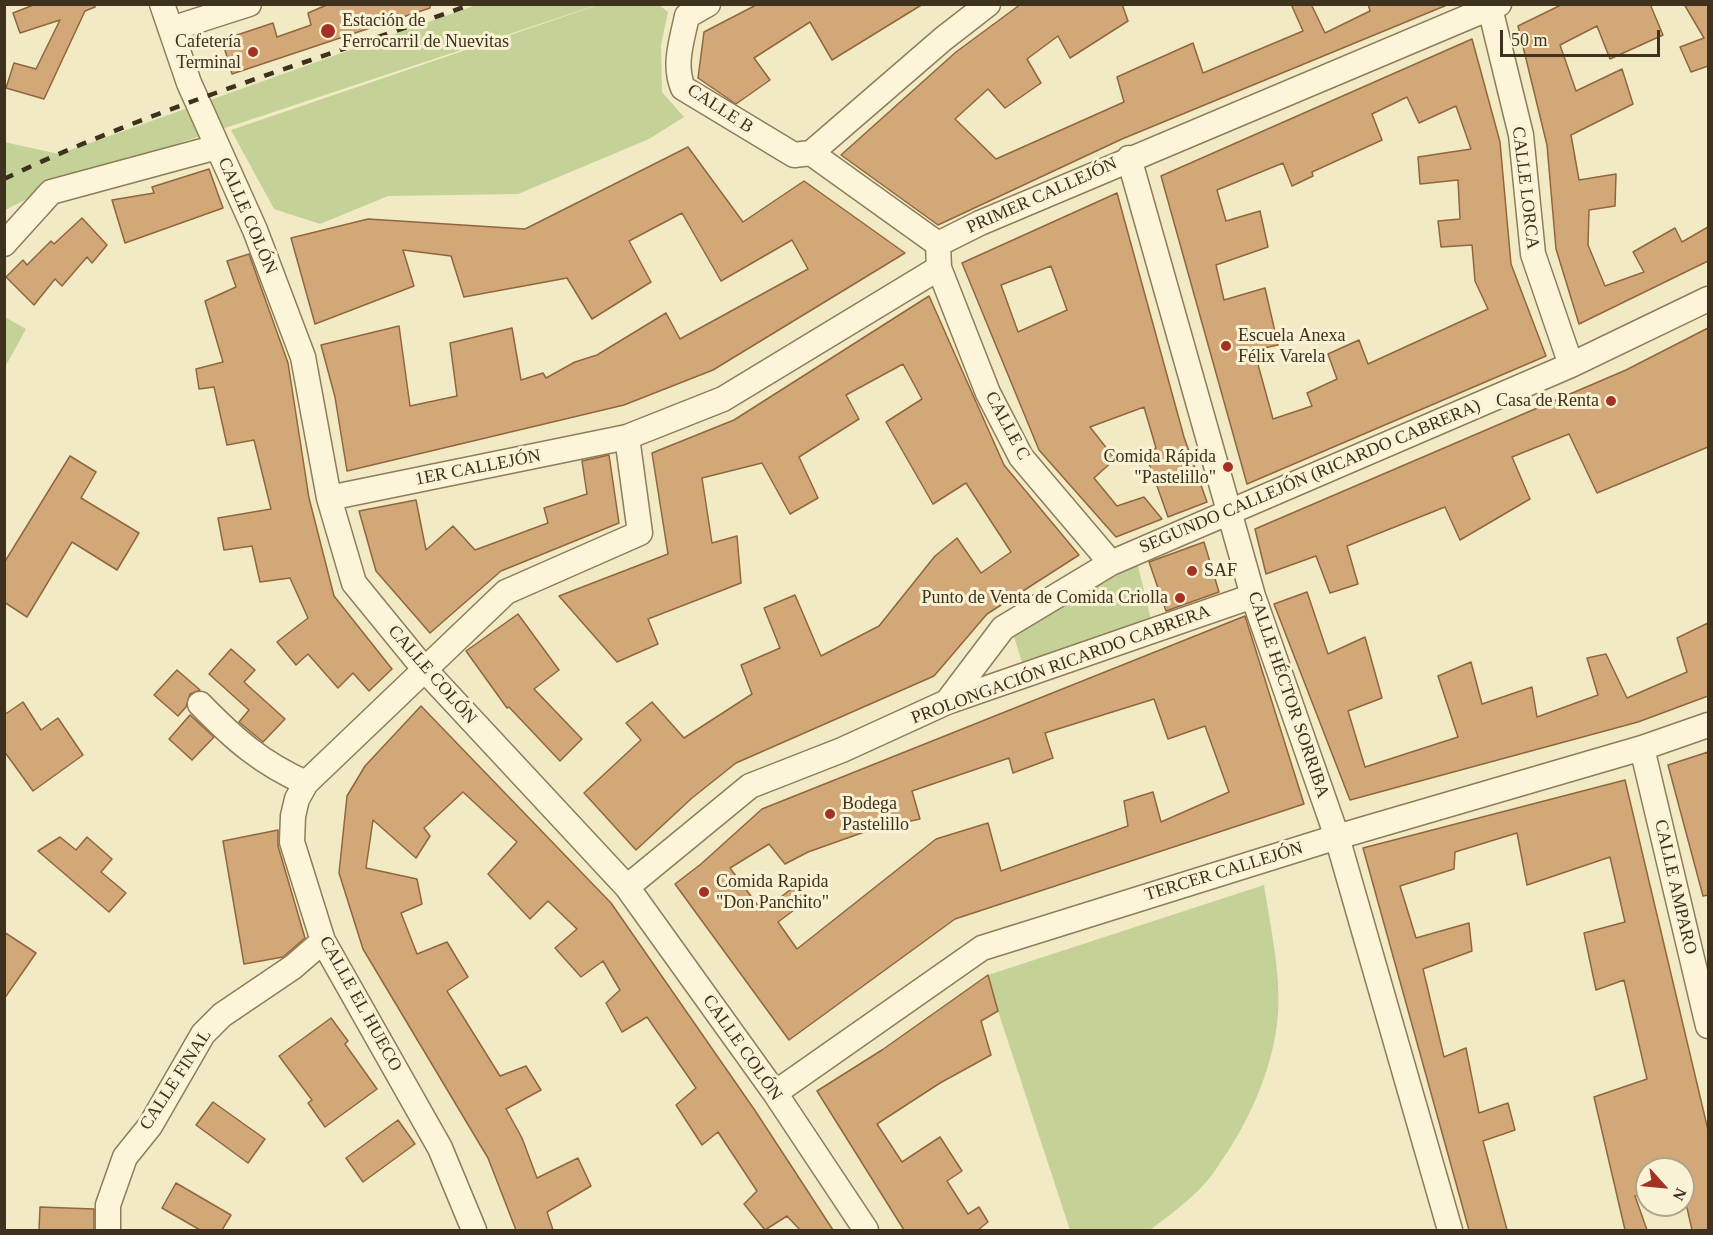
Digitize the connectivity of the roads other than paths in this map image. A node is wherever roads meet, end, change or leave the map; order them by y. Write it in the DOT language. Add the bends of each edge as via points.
graph roads {
  1 [pos="162,4"];
  2 [pos="249,4"];
  3 [pos="708,4"];
  4 [pos="988,4"];
  5 [pos="1494,6"];
  6 [pos="171,29"];
  7 [pos="820,146"];
  8 [pos="217,147"];
  9 [pos="1129,158"];
  10 [pos="4,244"];
  11 [pos="938,256"];
  12 [pos="1708,299"];
  13 [pos="1571,365"];
  14 [pos="627,437"];
  15 [pos="329,498"];
  16 [pos="1229,512"];
  17 [pos="1111,563"];
  18 [pos="1253,596"];
  19 [pos="425,670"];
  20 [pos="947,702"];
  21 [pos="200,704"];
  22 [pos="1708,725"];
  23 [pos="1642,748"];
  24 [pos="306,783"];
  25 [pos="1337,837"];
  26 [pos="627,887"];
  27 [pos="323,941"];
  28 [pos="1700,952"];
  29 [pos="1708,1026"];
  30 [pos="775,1093"];
  31 [pos="108,1230"];
  32 [pos="474,1230"];
  33 [pos="866,1230"];
  34 [pos="1450,1230"];
  1 -- 6 [label="street, CALLE COLÓN"];
  2 -- 6 [label="street"];
  3 -- 7 [label="street, CALLE B" via="687,16 678,55 683,88 794,155"];
  4 -- 7 [label="street"];
  5 -- 9 [label="street, PRIMER CALLEJÓN"];
  5 -- 13 [label="street, CALLE LORCA" via="1521,135 1533,254"];
  6 -- 8 [label="street, CALLE COLÓN"];
  7 -- 11 [label="street"];
  8 -- 10 [label="street" via="51,192"];
  8 -- 15 [label="street, CALLE COLÓN" via="255,230 303,357"];
  9 -- 11 [label="street, PRIMER CALLEJÓN" via="980,223"];
  9 -- 16 [label="street, CALLE HÉCTOR SORRIBA"];
  11 -- 14 [label="street, PRIMER CALLEJÓN" via="723,399"];
  11 -- 17 [label="street, CALLE C" via="988,393 1021,457"];
  12 -- 13 [label="street, SEGUNDO CALLEJÓN (RICARDO CABRERA)"];
  13 -- 16 [label="street, SEGUNDO CALLEJÓN (RICARDO CABRERA)"];
  14 -- 15 [label="street, 1ER CALLEJÓN"];
  14 -- 19 [label="street, CALLE EL HUECO" via="640,533 506,592"];
  15 -- 19 [label="street, CALLE COLÓN" via="354,583"];
  16 -- 17 [label="street, SEGUNDO CALLEJÓN (RICARDO CABRERA)"];
  16 -- 18 [label="street, CALLE HÉCTOR SORRIBA"];
  17 -- 20 [label="street, SEGUNDO CALLEJÓN (RICARDO CABRERA)" via="1004,628"];
  18 -- 20 [label="street, PROLONGACIÓN RICARDO CABRERA"];
  18 -- 25 [label="street, CALLE HÉCTOR SORRIBA"];
  19 -- 24 [label="street, CALLE EL HUECO"];
  19 -- 26 [label="street, CALLE COLÓN"];
  20 -- 26 [label="street, PROLONGACIÓN RICARDO CABRERA" via="750,786"];
  21 -- 24 [label="street" via="245,748 274,769"];
  22 -- 23 [label="street, TERCER CALLEJÓN"];
  23 -- 25 [label="street, TERCER CALLEJÓN"];
  23 -- 28 [label="street, CALLE AMPARO"];
  24 -- 27 [label="street, CALLE EL HUECO" via="292,816 292,842"];
  25 -- 30 [label="street, TERCER CALLEJÓN" via="982,948"];
  25 -- 34 [label="street, CALLE HÉCTOR SORRIBA"];
  26 -- 30 [label="street, CALLE COLÓN"];
  27 -- 31 [label="street, CALLE FINAL" via="222,1015 203,1034 150,1126 125,1157 108,1205"];
  27 -- 32 [label="street, CALLE EL HUECO" via="440,1148"];
  28 -- 29 [label="street, CALLE AMPARO"];
  30 -- 33 [label="street, CALLE COLÓN"];
}
